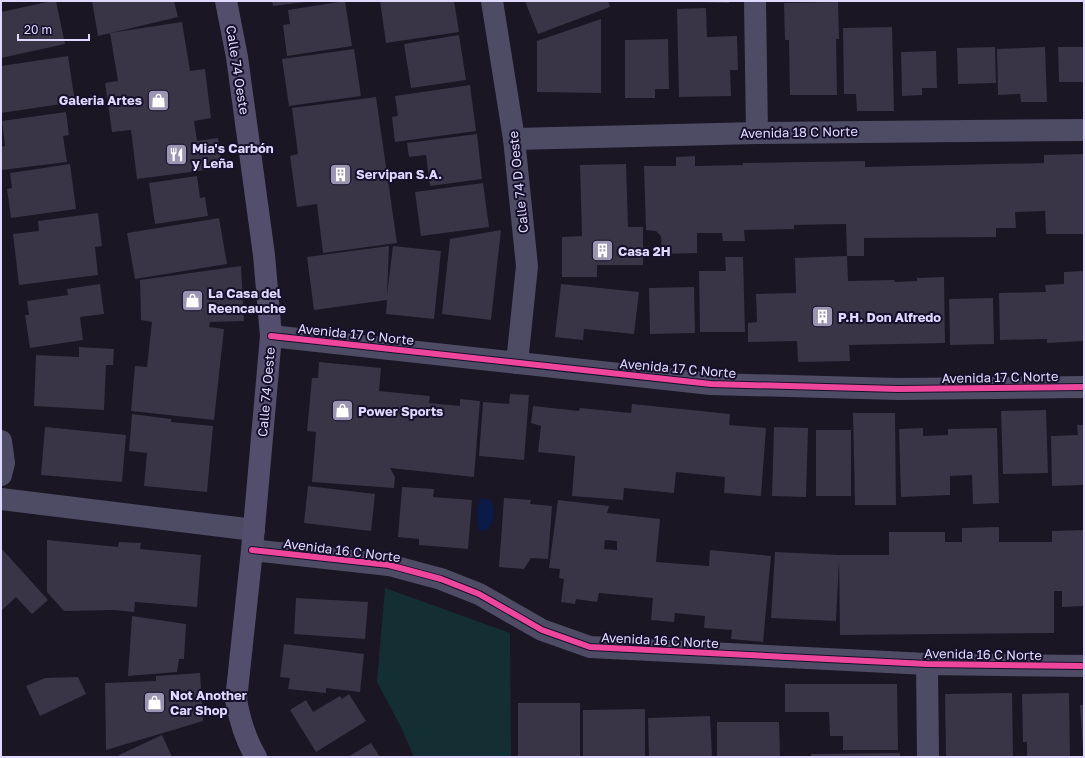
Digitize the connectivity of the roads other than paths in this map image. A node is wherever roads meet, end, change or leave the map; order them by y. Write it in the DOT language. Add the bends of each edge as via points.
graph roads {
  1 [pos="226,1"];
  2 [pos="492,1"];
  3 [pos="755,1"];
  4 [pos="1084,130"];
  5 [pos="757,133"];
  6 [pos="514,139"];
  7 [pos="271,336"];
  8 [pos="517,364"];
  9 [pos="1084,387"];
  10 [pos="1,441"];
  11 [pos="1,475"];
  12 [pos="1,499"];
  13 [pos="253,540"];
  14 [pos="927,664"];
  15 [pos="1084,666"];
  16 [pos="256,757"];
  17 [pos="928,757"];
  1 -- 7 [label="street, Calle 74 Oeste" via="238,65 264,255"];
  2 -- 6 [label="street, Calle 74 D Oeste"];
  3 -- 5 [label="street"];
  4 -- 5 [label="street, Avenida 18 C Norte"];
  5 -- 6 [label="street, Avenida 18 C Norte"];
  6 -- 8 [label="street, Calle 74 D Oeste" via="527,266"];
  7 -- 8 [label="street, Avenida 17 C Norte"];
  7 -- 13 [label="street, Calle 74 Oeste"];
  8 -- 9 [label="street, Avenida 17 C Norte" via="710,384 898,389"];
  10 -- 11 [label="street" via="4,463"];
  12 -- 13 [label="street, Avenida 16 C Norte"];
  13 -- 14 [label="street, Avenida 16 C Norte" via="389,565 441,579 479,594 542,630 590,647"];
  13 -- 16 [label="street, Calle 74 Oeste" via="236,700 245,736"];
  14 -- 15 [label="street, Avenida 16 C Norte"];
  14 -- 17 [label="street"];
}
